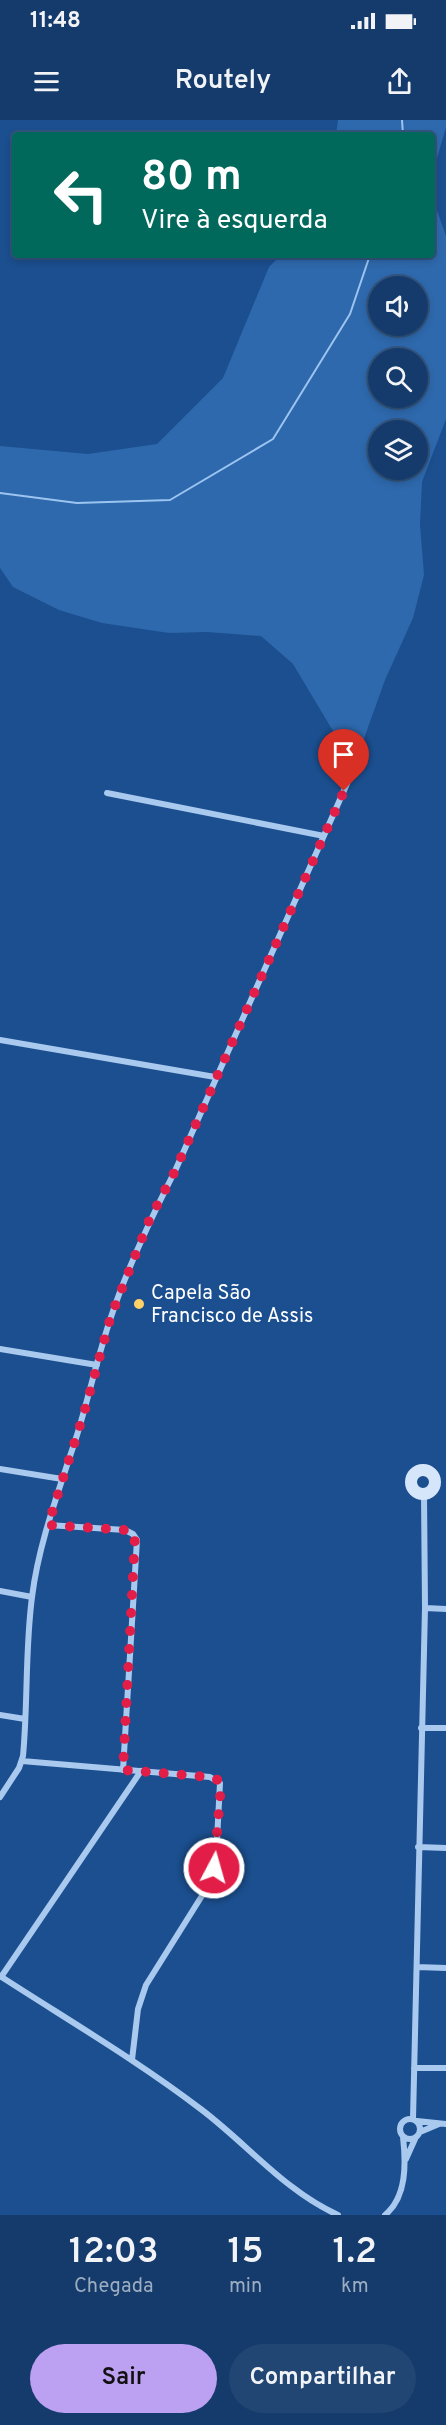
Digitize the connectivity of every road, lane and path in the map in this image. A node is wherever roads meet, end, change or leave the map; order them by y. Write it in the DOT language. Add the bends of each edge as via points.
graph roads {
  1 [pos="359,764"];
  2 [pos="107,793"];
  3 [pos="324,836"];
  4 [pos="0,1040"];
  5 [pos="215,1077"];
  6 [pos="0,1349"];
  7 [pos="97,1365"];
  8 [pos="0,1469"];
  9 [pos="62,1479"];
  10 [pos="440,1486"];
  11 [pos="424,1494"];
  12 [pos="48,1525"];
  13 [pos="0,1591"];
  14 [pos="32,1597"];
  15 [pos="425,1608"];
  16 [pos="446,1609"];
  17 [pos="0,1714"];
  18 [pos="25,1719"];
  19 [pos="421,1728"];
  20 [pos="446,1728"];
  21 [pos="22,1761"];
  22 [pos="123,1770"];
  23 [pos="141,1771"];
  24 [pos="0,1797"];
  25 [pos="418,1847"];
  26 [pos="446,1848"];
  27 [pos="417,1967"];
  28 [pos="446,1968"];
  29 [pos="1,1977"];
  30 [pos="132,2060"];
  31 [pos="414,2068"];
  32 [pos="446,2068"];
  33 [pos="415,2120"];
  34 [pos="443,2124"];
  35 [pos="420,2133"];
  36 [pos="403,2137"];
  37 [pos="415,2139"];
  38 [pos="406,2160"];
  39 [pos="338,2215"];
  40 [pos="385,2215"];
  1 -- 3 [label="street"];
  2 -- 3 [label="street"];
  3 -- 5 [label="street"];
  4 -- 5 [label="street"];
  5 -- 7 [label="street" via="149,1221"];
  6 -- 7 [label="street"];
  7 -- 9 [label="street"];
  8 -- 9 [label="street"];
  9 -- 12 [label="street"];
  10 -- 11 [label="street"];
  10 -- 11 [label="street" via="430,1473 417,1472 411,1479 412,1488"];
  11 -- 15 [label="street"];
  12 -- 14 [label="street"];
  12 -- 22 [label="street" via="125,1530 137,1540"];
  13 -- 14 [label="street"];
  14 -- 18 [label="street"];
  15 -- 16 [label="street"];
  15 -- 19 [label="street"];
  17 -- 18 [label="street"];
  18 -- 21 [label="street"];
  19 -- 20 [label="street"];
  19 -- 25 [label="street"];
  21 -- 22 [label="street"];
  21 -- 24 [label="street"];
  22 -- 23 [label="street"];
  23 -- 29 [label="street"];
  23 -- 30 [label="street" via="214,1777 221,1786 216,1859 210,1883 146,1985 138,2009"];
  25 -- 26 [label="street"];
  25 -- 27 [label="street"];
  27 -- 28 [label="street"];
  27 -- 31 [label="street"];
  29 -- 30 [label="street"];
  30 -- 39 [label="street" via="228,2129 299,2194"];
  31 -- 32 [label="street"];
  31 -- 33 [label="street"];
  33 -- 34 [label="street"];
  33 -- 35 [label="street"];
  33 -- 36 [label="street" via="405,2120 400,2126"];
  34 -- 35 [label="street"];
  35 -- 37 [label="street"];
  36 -- 37 [label="street"];
  36 -- 38 [label="street"];
  37 -- 38 [label="street"];
  38 -- 40 [label="street" via="399,2194"];
}
